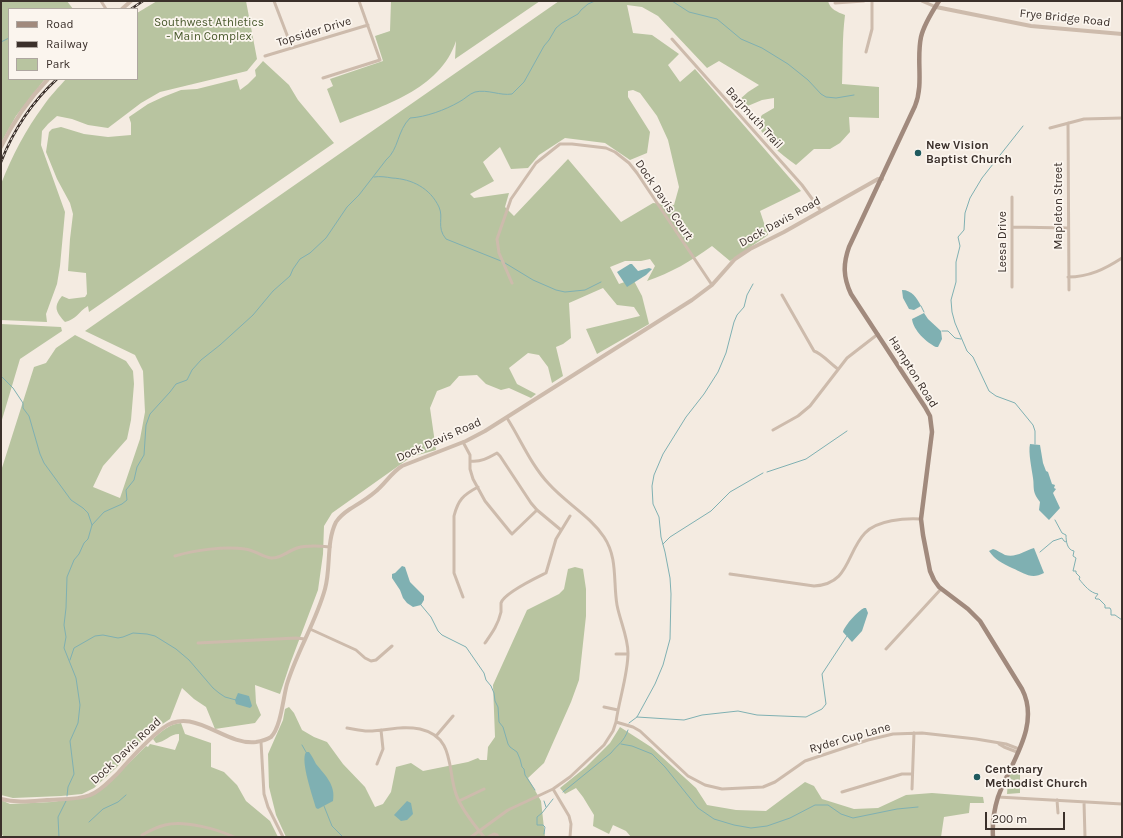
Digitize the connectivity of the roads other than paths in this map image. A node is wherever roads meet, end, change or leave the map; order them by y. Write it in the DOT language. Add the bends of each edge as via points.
graph roads {
  1 [pos="132,1"];
  2 [pos="274,1"];
  3 [pos="359,1"];
  4 [pos="864,1"];
  5 [pos="872,1"];
  6 [pos="922,1"];
  7 [pos="939,1"];
  8 [pos="835,3"];
  9 [pos="936,6"];
  10 [pos="123,8"];
  11 [pos="368,25"];
  12 [pos="1122,34"];
  13 [pos="672,39"];
  14 [pos="292,48"];
  15 [pos="866,52"];
  16 [pos="265,56"];
  17 [pos="323,78"];
  18 [pos="47,80"];
  19 [pos="1122,118"];
  20 [pos="1068,123"];
  21 [pos="1050,128"];
  22 [pos="1,147"];
  23 [pos="882,179"];
  24 [pos="1012,197"];
  25 [pos="821,211"];
  26 [pos="1012,227"];
  27 [pos="1068,228"];
  28 [pos="1122,258"];
  29 [pos="1068,277"];
  30 [pos="512,283"];
  31 [pos="712,285"];
  32 [pos="1012,287"];
  33 [pos="1069,290"];
  34 [pos="782,295"];
  35 [pos="878,334"];
  36 [pos="838,370"];
  37 [pos="507,418"];
  38 [pos="773,430"];
  39 [pos="463,442"];
  40 [pos="471,461"];
  41 [pos="478,487"];
  42 [pos="537,510"];
  43 [pos="570,516"];
  44 [pos="921,519"];
  45 [pos="561,530"];
  46 [pos="330,547"];
  47 [pos="175,556"];
  48 [pos="730,574"];
  49 [pos="941,589"];
  50 [pos="463,597"];
  51 [pos="310,630"];
  52 [pos="305,639"];
  53 [pos="198,643"];
  54 [pos="485,643"];
  55 [pos="392,646"];
  56 [pos="886,649"];
  57 [pos="616,654"];
  58 [pos="628,654"];
  59 [pos="604,707"];
  60 [pos="618,710"];
  61 [pos="453,716"];
  62 [pos="616,722"];
  63 [pos="347,728"];
  64 [pos="381,730"];
  65 [pos="914,733"];
  66 [pos="436,736"];
  67 [pos="261,742"];
  68 [pos="1018,751"];
  69 [pos="377,764"];
  70 [pos="912,774"];
  71 [pos="484,789"];
  72 [pos="553,789"];
  73 [pos="912,789"];
  74 [pos="842,792"];
  75 [pos="998,797"];
  76 [pos="1,799"];
  77 [pos="1057,800"];
  78 [pos="459,801"];
  79 [pos="1084,802"];
  80 [pos="1122,804"];
  81 [pos="1058,813"];
  82 [pos="480,831"];
  83 [pos="142,835"];
  84 [pos="234,837"];
  85 [pos="283,837"];
  86 [pos="471,837"];
  87 [pos="484,837"];
  88 [pos="488,837"];
  89 [pos="498,837"];
  90 [pos="570,837"];
  91 [pos="993,837"];
  92 [pos="1085,837"];
  1 -- 10 [label="street"];
  2 -- 14 [label="street"];
  3 -- 11 [label="street"];
  4 -- 8 [label="street"];
  5 -- 15 [label="street" via="872,29"];
  6 -- 9 [label="street"];
  7 -- 9 [label="main road, Hampton Road"];
  9 -- 12 [label="street, Frye Bridge Road" via="1031,26"];
  9 -- 23 [label="main road, Hampton Road" via="926,22 921,38 918,101"];
  11 -- 14 [label="street, Topsider Drive"];
  11 -- 17 [label="street" via="380,60"];
  13 -- 25 [label="street, Barjmuth Trail" via="802,185"];
  14 -- 16 [label="street, Topsider Drive"];
  18 -- 22 [label="street" via="14,122"];
  19 -- 20 [label="street" via="1089,118"];
  20 -- 21 [label="street"];
  20 -- 27 [label="street, Mapleton Street"];
  23 -- 25 [label="street, Dock Davis Road"];
  23 -- 35 [label="main road, Hampton Road" via="849,247 844,263 845,280 851,294"];
  24 -- 26 [label="street, Leesa Drive"];
  25 -- 31 [label="street, Dock Davis Road" via="735,259"];
  26 -- 27 [label="street"];
  26 -- 32 [label="street, Leesa Drive"];
  27 -- 29 [label="street, Mapleton Street"];
  28 -- 29 [label="street" via="1094,273"];
  29 -- 33 [label="street, Mapleton Street"];
  30 -- 31 [label="street, Dock Davis Court" via="499,253 497,239 511,199 536,163 560,144 572,144 606,148 629,164"];
  31 -- 37 [label="street, Dock Davis Road"];
  34 -- 36 [label="street" via="814,351 819,352"];
  35 -- 36 [label="street" via="847,358"];
  35 -- 44 [label="main road, Hampton Road" via="925,407 931,422 932,432"];
  36 -- 38 [label="street" via="810,406"];
  37 -- 39 [label="street, Dock Davis Road"];
  37 -- 58 [label="street" via="541,475 597,528 608,544 614,562 617,605"];
  39 -- 40 [label="street"];
  39 -- 46 [label="street, Dock Davis Road" via="398,469 374,492 339,518 332,532"];
  40 -- 41 [label="street" via="470,469"];
  40 -- 42 [label="street" via="484,460 497,453"];
  41 -- 42 [label="street" via="493,512 512,534"];
  41 -- 50 [label="street" via="462,498 454,516 454,573"];
  42 -- 45 [label="street"];
  43 -- 45 [label="street"];
  44 -- 48 [label="street" via="891,521 873,527 857,545 842,574 824,585 814,586"];
  44 -- 49 [label="main road, Hampton Road" via="930,570"];
  45 -- 54 [label="street" via="546,573 505,598 501,603 497,626"];
  46 -- 47 [label="street" via="297,548 272,558 245,549 226,548"];
  46 -- 51 [label="street, Dock Davis Road" via="326,585"];
  49 -- 56 [label="street"];
  49 -- 68 [label="main road, Hampton Road" via="980,621 1025,695 1029,721"];
  51 -- 52 [label="street, Dock Davis Road"];
  51 -- 55 [label="street" via="356,650 371,661 376,660"];
  52 -- 53 [label="street"];
  52 -- 67 [label="street, Dock Davis Road" via="287,684 276,728 270,737"];
  57 -- 58 [label="street"];
  58 -- 60 [label="street"];
  59 -- 60 [label="street"];
  60 -- 62 [label="street"];
  61 -- 66 [label="street"];
  62 -- 65 [label="street, Ryder Cup Lane" via="640,731 693,779 722,789 763,787 817,756 893,734"];
  62 -- 72 [label="street" via="604,745 570,777"];
  63 -- 64 [label="street" via="363,731"];
  64 -- 66 [label="street" via="407,727"];
  64 -- 69 [label="street" via="383,749"];
  65 -- 68 [label="street, Ryder Cup Lane" via="976,739"];
  65 -- 70 [label="street"];
  66 -- 78 [label="street" via="448,755 455,793"];
  67 -- 76 [label="street, Dock Davis Road" via="246,743 192,722 173,722 158,731 106,784 91,795 23,801"];
  67 -- 85 [label="street" via="264,794"];
  68 -- 75 [label="main road, Hampton Road"];
  70 -- 73 [label="street"];
  70 -- 74 [label="street" via="902,774"];
  71 -- 78 [label="street"];
  72 -- 82 [label="street" via="514,807"];
  72 -- 90 [label="street" via="569,816"];
  75 -- 77 [label="street"];
  75 -- 91 [label="main road, Hampton Road"];
  77 -- 79 [label="street"];
  77 -- 81 [label="street"];
  78 -- 82 [label="street"];
  79 -- 80 [label="street"];
  79 -- 92 [label="street"];
  82 -- 86 [label="street"];
  82 -- 87 [label="street"];
  83 -- 84 [label="street" via="163,825 177,824 209,828"];
  88 -- 89 [label="street" via="494,834"];
}
